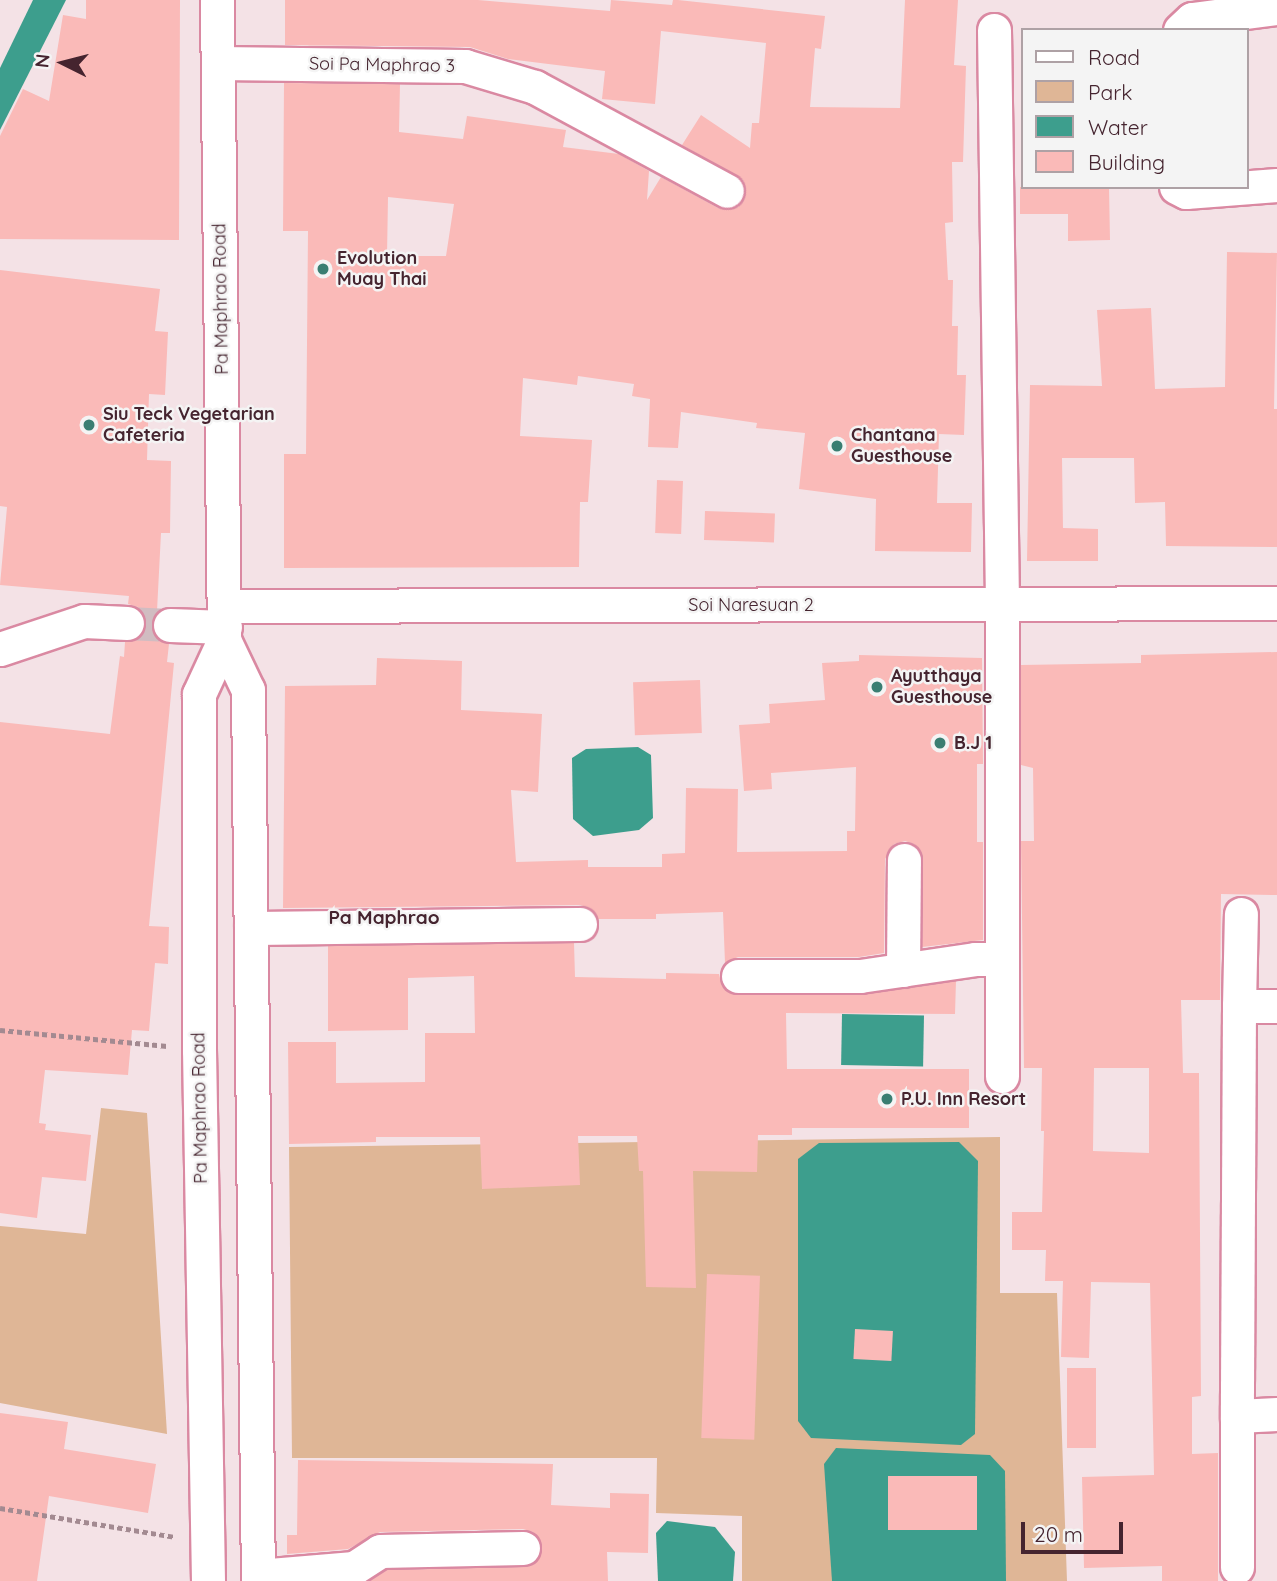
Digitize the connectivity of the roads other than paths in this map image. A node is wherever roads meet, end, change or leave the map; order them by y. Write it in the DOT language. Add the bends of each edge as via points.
graph roads {
  1 [pos="217,0"];
  2 [pos="1277,8"];
  3 [pos="1188,16"];
  4 [pos="994,30"];
  5 [pos="218,63"];
  6 [pos="1009,88"];
  7 [pos="1277,185"];
  8 [pos="1249,187"];
  9 [pos="1180,189"];
  10 [pos="1225,189"];
  11 [pos="727,191"];
  12 [pos="1277,603"];
  13 [pos="1002,604"];
  14 [pos="127,623"];
  15 [pos="224,624"];
  16 [pos="170,625"];
  17 [pos="0,649"];
  18 [pos="904,860"];
  19 [pos="1241,914"];
  20 [pos="580,924"];
  21 [pos="251,928"];
  22 [pos="1002,959"];
  23 [pos="903,970"];
  24 [pos="738,975"];
  25 [pos="1239,1006"];
  26 [pos="1277,1006"];
  27 [pos="1002,1076"];
  28 [pos="1277,1414"];
  29 [pos="1237,1416"];
  30 [pos="256,1428"];
  31 [pos="206,1429"];
  32 [pos="523,1548"];
  33 [pos="1237,1567"];
  34 [pos="258,1579"];
  35 [pos="208,1581"];
  1 -- 5 [label="street, Pa Maphrao Road"];
  2 -- 3 [label="street"];
  4 -- 6 [label="street"];
  5 -- 11 [label="street, Soi Pa Maphrao 3" via="465,66 535,87"];
  5 -- 15 [label="street, Pa Maphrao Road"];
  6 -- 13 [label="street"];
  7 -- 8 [label="street"];
  9 -- 10 [label="street"];
  12 -- 13 [label="street, Soi Naresuan 2"];
  13 -- 15 [label="street, Soi Naresuan 2"];
  13 -- 22 [label="street"];
  14 -- 17 [label="street" via="84,621"];
  15 -- 16 [label="street, Soi Naresuan 2"];
  15 -- 21 [label="street, Pa Maphrao Road" via="248,690"];
  15 -- 31 [label="street, Pa Maphrao Road" via="199,694"];
  18 -- 23 [label="street"];
  19 -- 25 [label="street"];
  20 -- 21 [label="street"];
  21 -- 30 [label="street, Pa Maphrao Road"];
  22 -- 23 [label="street"];
  22 -- 27 [label="street"];
  23 -- 24 [label="street" via="860,976"];
  25 -- 26 [label="street"];
  25 -- 29 [label="street"];
  28 -- 29 [label="street"];
  29 -- 33 [label="street"];
  30 -- 31 [label="street"];
  30 -- 34 [label="street, Pa Maphrao Road"];
  31 -- 35 [label="street, Pa Maphrao Road"];
  32 -- 34 [label="street" via="380,1551 354,1568"];
}
